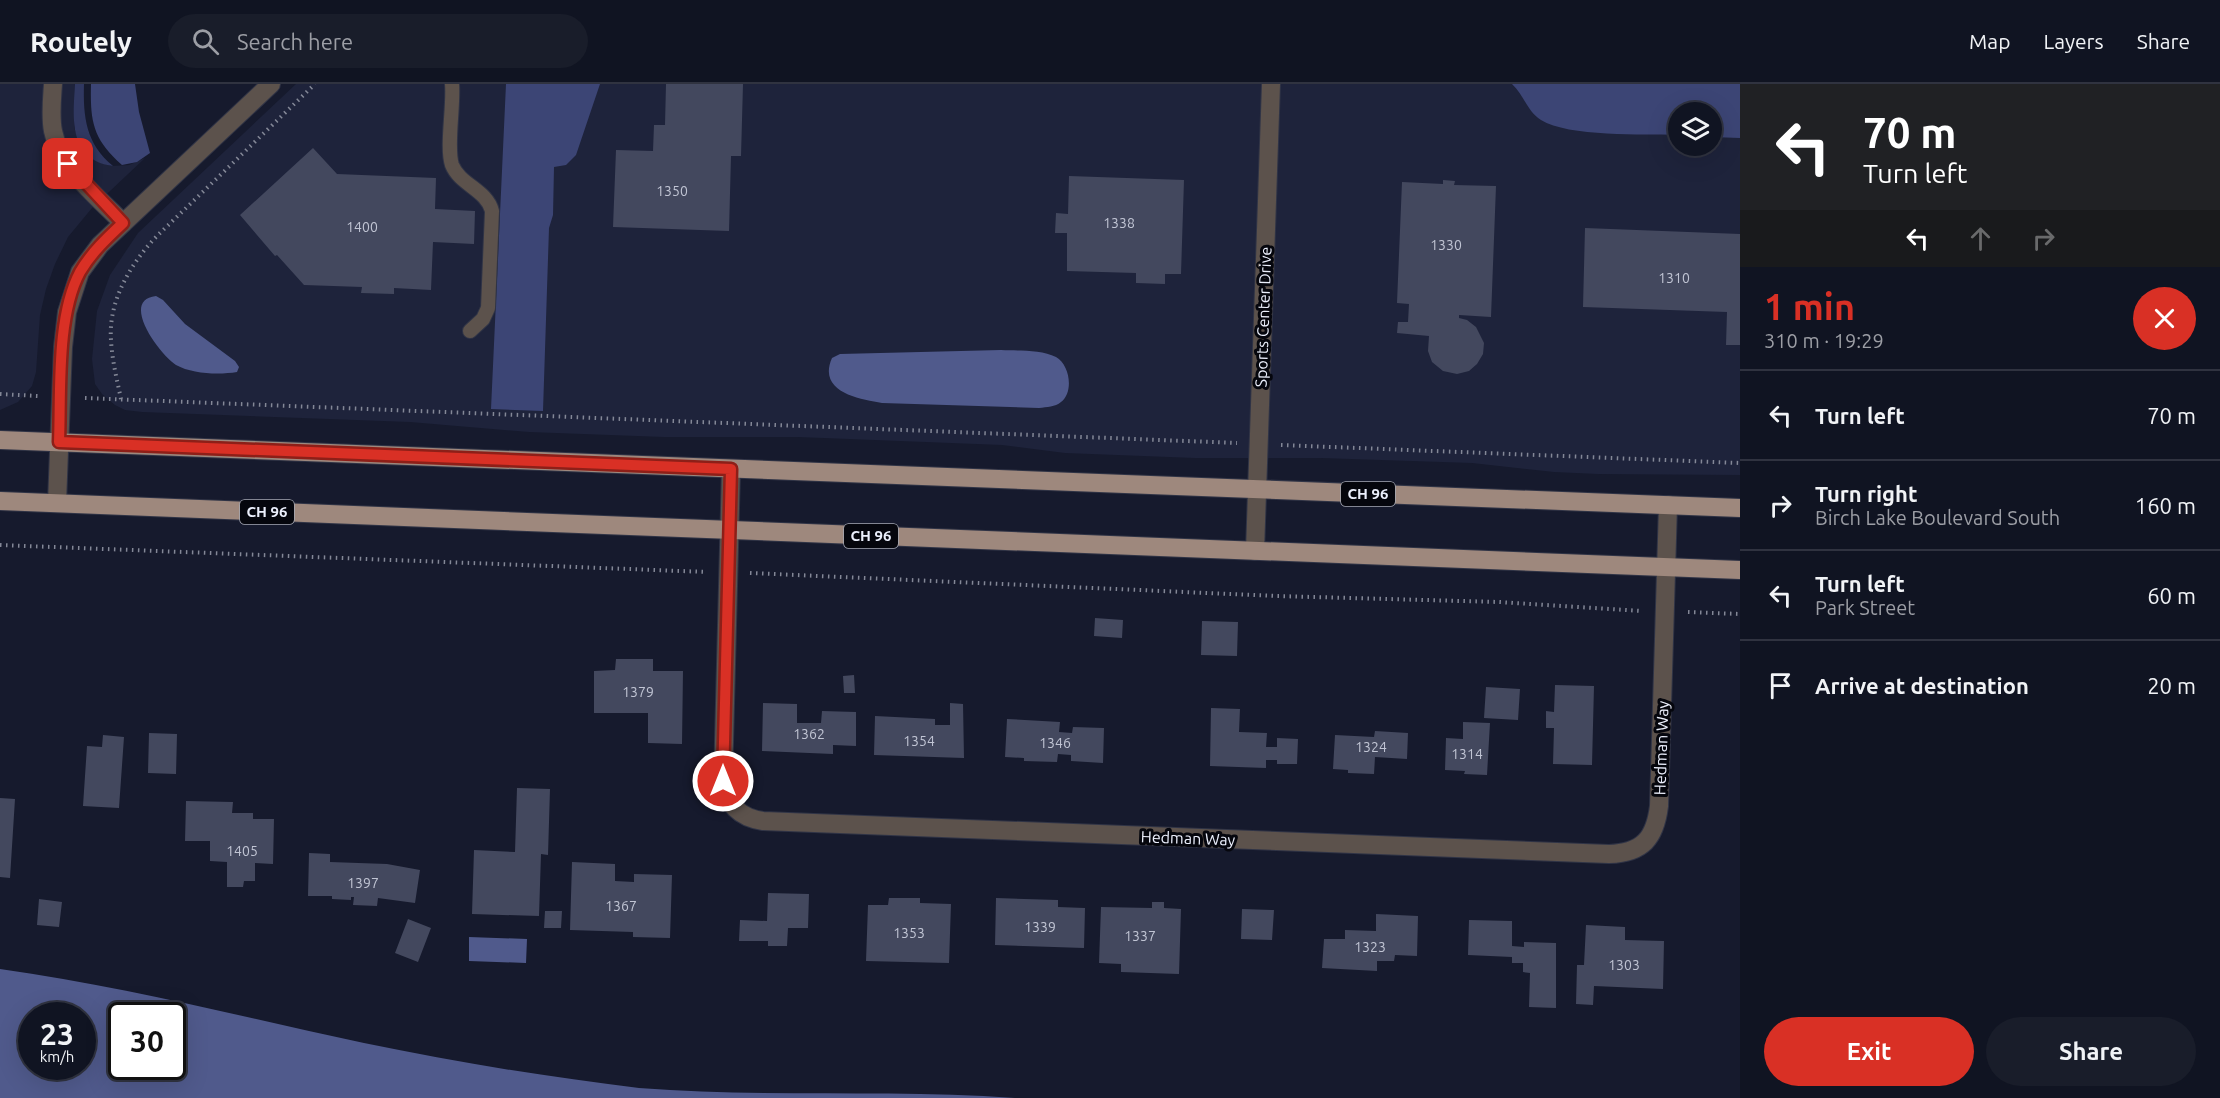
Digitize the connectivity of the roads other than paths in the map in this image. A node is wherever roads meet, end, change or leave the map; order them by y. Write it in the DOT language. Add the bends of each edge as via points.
graph roads {
  1 [pos="53,84"];
  2 [pos="272,84"];
  3 [pos="452,84"];
  4 [pos="1271,84"];
  5 [pos="123,223"];
  6 [pos="470,331"];
  7 [pos="0,440"];
  8 [pos="59,442"];
  9 [pos="731,469"];
  10 [pos="1257,489"];
  11 [pos="0,501"];
  12 [pos="57,503"];
  13 [pos="1668,505"];
  14 [pos="1740,508"];
  15 [pos="729,530"];
  16 [pos="1255,550"];
  17 [pos="1666,567"];
  18 [pos="1740,570"];
  1 -- 5 [label="street" via="52,124 60,152"];
  2 -- 5 [label="street"];
  3 -- 6 [label="lane" via="452,163 460,176 488,200 492,211 488,308"];
  4 -- 10 [label="street, Sports Center Drive"];
  5 -- 8 [label="street" via="88,260 72,292 64,332"];
  7 -- 8 [label="main road, CH 96"];
  8 -- 9 [label="main road, CH 96"];
  8 -- 12 [label="street"];
  9 -- 10 [label="main road, CH 96"];
  9 -- 15 [label="street, Hedman Way"];
  10 -- 13 [label="main road, CH 96"];
  10 -- 16 [label="street, Sports Center Drive"];
  11 -- 12 [label="main road, CH 96"];
  12 -- 15 [label="main road, CH 96"];
  13 -- 14 [label="main road, CH 96"];
  13 -- 17 [label="street, Hedman Way"];
  15 -- 16 [label="main road, CH 96"];
  15 -- 17 [label="street, Hedman Way" via="722,775 727,798 738,812 756,820 852,825 1629,852 1651,836 1659,806"];
  16 -- 17 [label="main road, CH 96"];
  17 -- 18 [label="main road, CH 96"];
}
